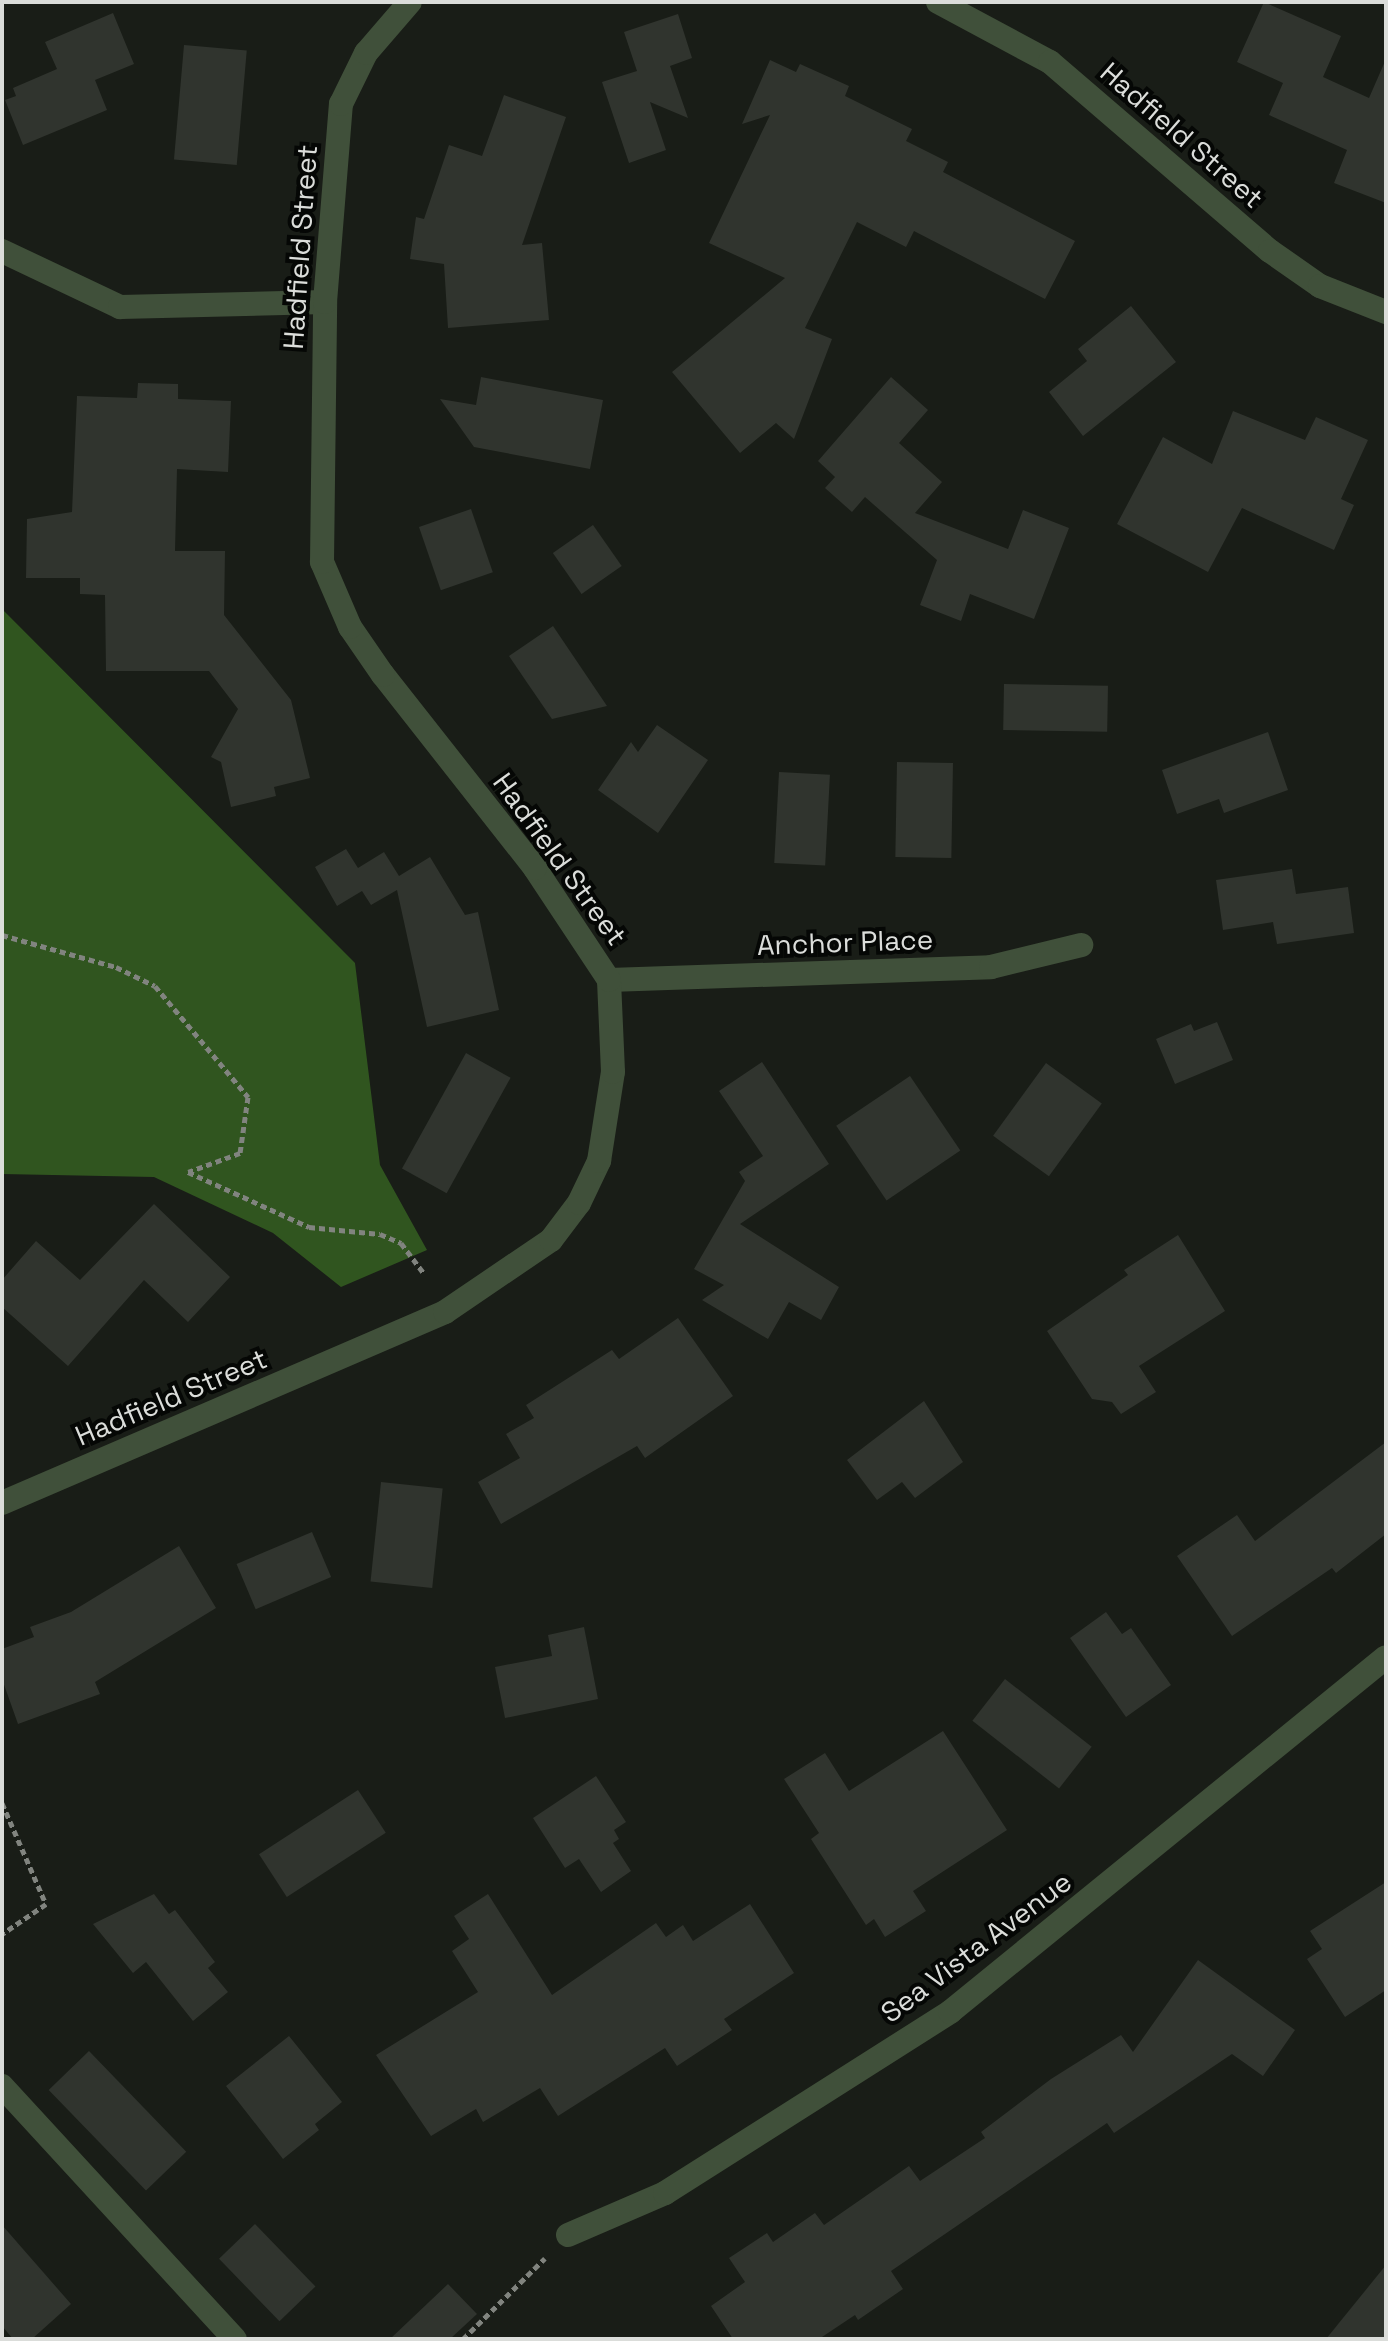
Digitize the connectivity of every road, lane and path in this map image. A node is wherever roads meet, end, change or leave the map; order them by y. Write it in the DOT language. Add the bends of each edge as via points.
graph roads {
  1 [pos="410,2"];
  2 [pos="938,2"];
  3 [pos="2,251"];
  4 [pos="325,302"];
  5 [pos="1386,312"];
  6 [pos="2,935"];
  7 [pos="1081,945"];
  8 [pos="609,980"];
  9 [pos="424,1274"];
  10 [pos="2,1503"];
  11 [pos="1386,1657"];
  12 [pos="2,1803"];
  13 [pos="2,1934"];
  14 [pos="2,2086"];
  15 [pos="568,2235"];
  16 [pos="235,2339"];
  17 [pos="463,2339"];
  1 -- 4 [label="street, Hadfield Street" via="366,53 341,104"];
  2 -- 5 [label="street, Hadfield Street" via="1050,62 1270,251 1320,286"];
  3 -- 4 [label="street" via="120,307"];
  4 -- 8 [label="street, Hadfield Street" via="319,509 322,562 332,594 383,675 535,868"];
  6 -- 9 [label="path" via="116,967 155,986 248,1097 240,1153 188,1172 309,1227 380,1234 401,1243"];
  7 -- 8 [label="street, Anchor Place" via="991,967"];
  8 -- 10 [label="street, Hadfield Street" via="613,1072 599,1161 579,1203 551,1240 445,1312"];
  11 -- 15 [label="street, Sea Vista Avenue" via="950,2012 665,2193"];
  12 -- 13 [label="path" via="46,1904"];
  14 -- 16 [label="street"];
  15 -- 17 [label="path"];
}
